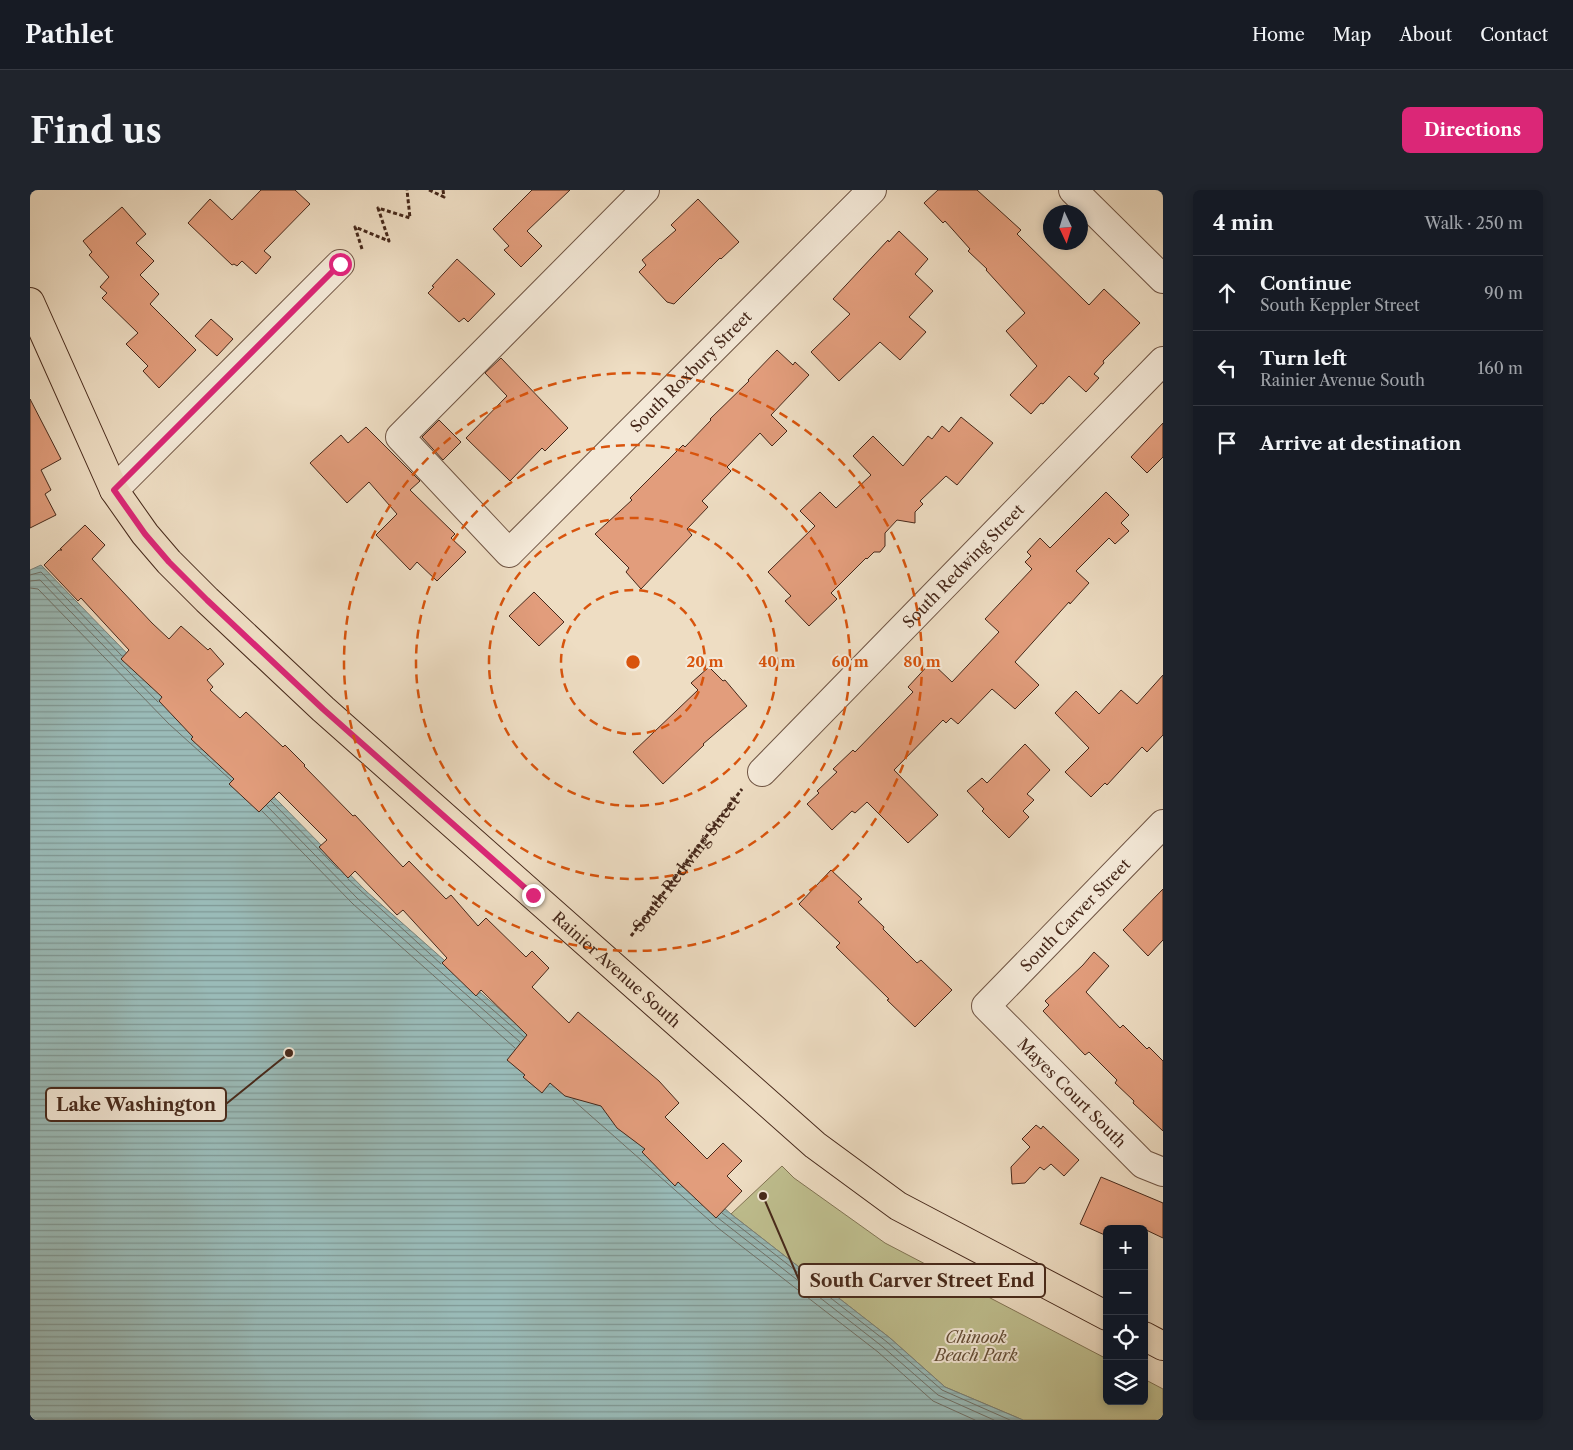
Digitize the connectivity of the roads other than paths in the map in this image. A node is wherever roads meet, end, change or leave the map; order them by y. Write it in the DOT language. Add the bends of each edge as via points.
graph roads {
  1 [pos="645,190"];
  2 [pos="872,190"];
  3 [pos="1073,190"];
  4 [pos="352,260"];
  5 [pos="1163,279"];
  6 [pos="30,302"];
  7 [pos="1163,361"];
  8 [pos="114,490"];
  9 [pos="762,772"];
  10 [pos="1159,836"];
  11 [pos="986,1006"];
  12 [pos="1163,1172"];
  13 [pos="1105,1315"];
  14 [pos="1148,1338"];
  15 [pos="1163,1346"];
  1 -- 2 [label="street, South Roxbury Street" via="400,437 509,553"];
  3 -- 5 [label="street"];
  4 -- 8 [label="street"];
  6 -- 8 [label="main road, Rainier Avenue South"];
  7 -- 9 [label="street, South Redwing Street"];
  8 -- 13 [label="main road, Rainier Avenue South" via="145,534 174,567 323,709 815,1145 898,1206"];
  10 -- 11 [label="street, South Carver Street"];
  11 -- 12 [label="street, Mayes Court South" via="1143,1164"];
  14 -- 15 [label="main road"];
}
